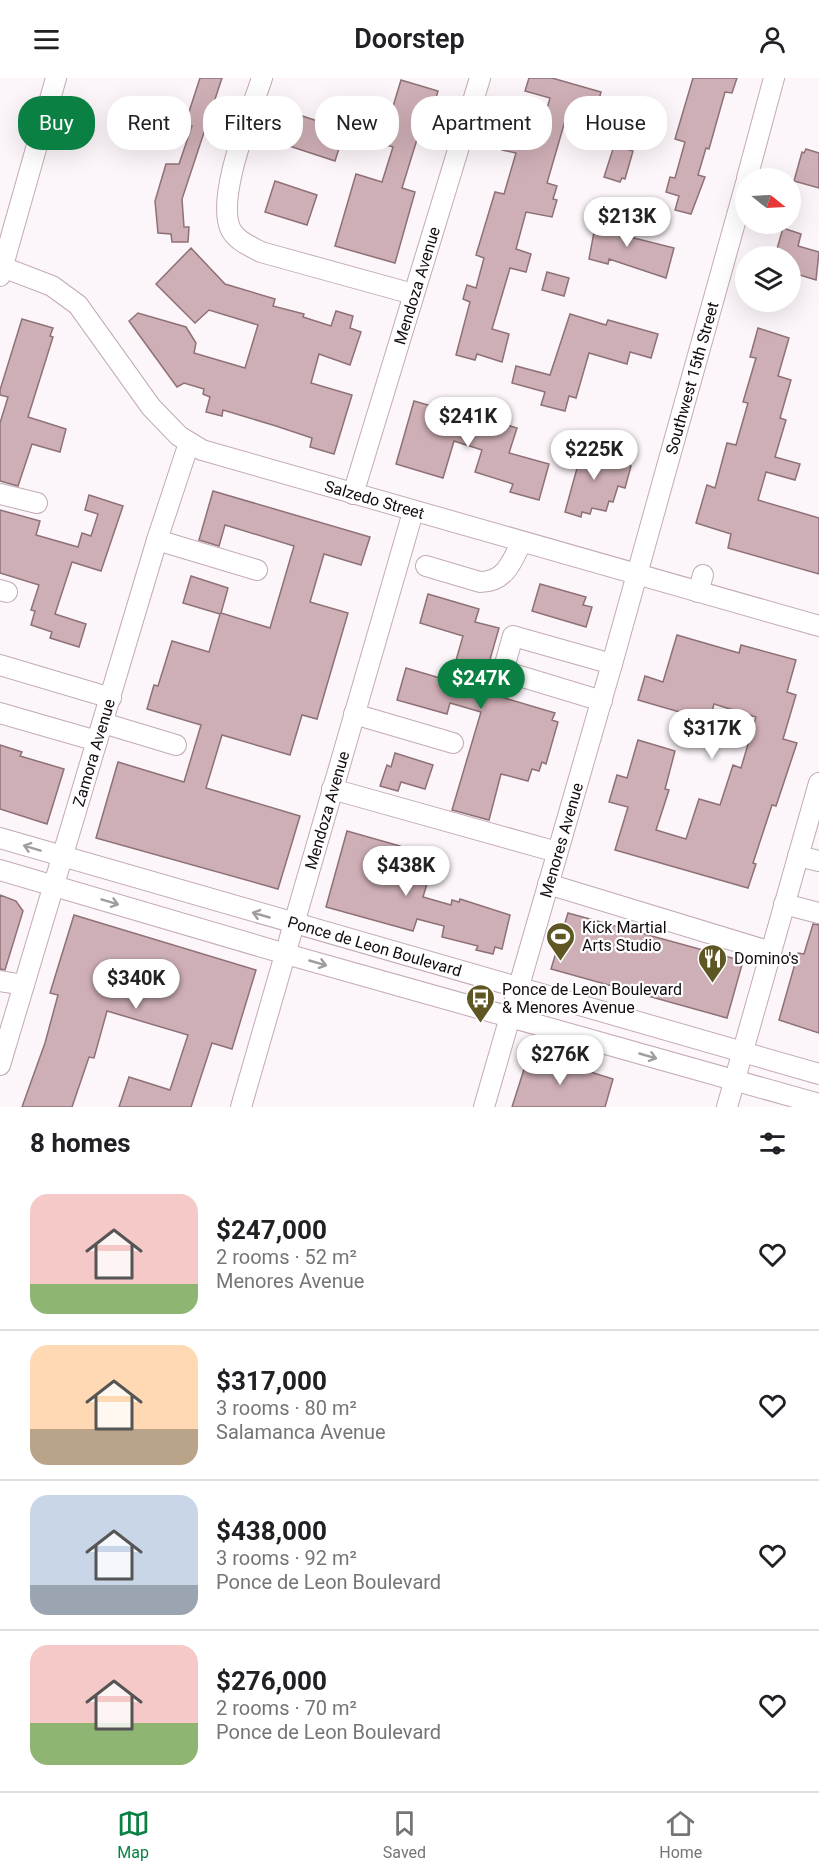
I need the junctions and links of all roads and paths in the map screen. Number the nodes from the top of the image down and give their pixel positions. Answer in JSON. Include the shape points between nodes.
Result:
{"nodes":[{"id":1,"x":56,"y":78,"type":"edge"},
{"id":2,"x":262,"y":78,"type":"edge"},
{"id":3,"x":480,"y":78,"type":"edge"},
{"id":4,"x":774,"y":78,"type":"edge"},
{"id":5,"x":750,"y":168,"type":"edge"},
{"id":6,"x":735,"y":221,"type":"edge"},
{"id":7,"x":1,"y":270,"type":"edge"},
{"id":8,"x":413,"y":294,"type":"junction"},
{"id":9,"x":189,"y":443,"type":"junction"},
{"id":10,"x":0,"y":494,"type":"edge"},
{"id":11,"x":353,"y":494,"type":"junction"},
{"id":12,"x":37,"y":503,"type":"dead end"},
{"id":13,"x":413,"y":512,"type":"junction"},
{"id":14,"x":157,"y":540,"type":"junction"},
{"id":15,"x":521,"y":543,"type":"junction"},
{"id":16,"x":426,"y":566,"type":"dead end"},
{"id":17,"x":257,"y":570,"type":"dead end"},
{"id":18,"x":638,"y":575,"type":"junction"},
{"id":19,"x":819,"y":626,"type":"edge"},
{"id":20,"x":612,"y":664,"type":"junction"},
{"id":21,"x":0,"y":665,"type":"edge"},
{"id":22,"x":111,"y":698,"type":"junction"},
{"id":23,"x":602,"y":701,"type":"junction"},
{"id":24,"x":0,"y":713,"type":"edge"},
{"id":25,"x":354,"y":714,"type":"junction"},
{"id":26,"x":100,"y":732,"type":"junction"},
{"id":27,"x":453,"y":742,"type":"dead end"},
{"id":28,"x":176,"y":745,"type":"dead end"},
{"id":29,"x":819,"y":783,"type":"edge"},
{"id":30,"x":332,"y":789,"type":"junction"},
{"id":31,"x":0,"y":838,"type":"edge"},
{"id":32,"x":557,"y":852,"type":"junction"},
{"id":33,"x":798,"y":856,"type":"junction"},
{"id":34,"x":63,"y":857,"type":"junction"},
{"id":35,"x":819,"y":861,"type":"edge"},
{"id":36,"x":0,"y":870,"type":"edge"},
{"id":37,"x":548,"y":884,"type":"junction"},
{"id":38,"x":54,"y":885,"type":"junction"},
{"id":39,"x":784,"y":904,"type":"junction"},
{"id":40,"x":819,"y":913,"type":"edge"},
{"id":41,"x":294,"y":925,"type":"junction"},
{"id":42,"x":771,"y":951,"type":"junction"},
{"id":43,"x":286,"y":954,"type":"junction"},
{"id":44,"x":0,"y":981,"type":"edge"},
{"id":45,"x":24,"y":985,"type":"junction"},
{"id":46,"x":519,"y":988,"type":"junction"},
{"id":47,"x":511,"y":1017,"type":"junction"},
{"id":48,"x":743,"y":1052,"type":"junction"},
{"id":49,"x":0,"y":1065,"type":"edge"},
{"id":50,"x":819,"y":1074,"type":"edge"},
{"id":51,"x":734,"y":1081,"type":"junction"},
{"id":52,"x":775,"y":1092,"type":"junction"},
{"id":53,"x":819,"y":1104,"type":"edge"},
{"id":54,"x":241,"y":1107,"type":"edge"},
{"id":55,"x":484,"y":1107,"type":"edge"},
{"id":56,"x":727,"y":1107,"type":"edge"},
{"id":57,"x":796,"y":1107,"type":"edge"}],
"edges":[{"from":1,"to":7,"type":"street"},
{"from":2,"to":8,"type":"street","via":[[228,190],[226,212],[231,231],[269,255]]},
{"from":3,"to":8,"type":"street","name":"Mendoza Avenue"},
{"from":4,"to":5,"type":"street","name":"Southwest 15th Street"},
{"from":6,"to":18,"type":"street","name":"Southwest 15th Street"},
{"from":7,"to":9,"type":"street","name":"Salzedo Street","via":[[52,286],[78,305],[151,407]]},
{"from":8,"to":11,"type":"street","name":"Mendoza Avenue"},
{"from":9,"to":11,"type":"street","name":"Salzedo Street","via":[[217,455]]},
{"from":9,"to":14,"type":"street","name":"Zamora Avenue"},
{"from":10,"to":12,"type":"street"},
{"from":11,"to":13,"type":"street","name":"Salzedo Street"},
{"from":13,"to":15,"type":"street","name":"Salzedo Street"},
{"from":13,"to":25,"type":"street","name":"Mendoza Avenue"},
{"from":14,"to":17,"type":"street"},
{"from":14,"to":22,"type":"street","name":"Zamora Avenue"},
{"from":15,"to":16,"type":"street","via":[[506,572],[489,582]]},
{"from":15,"to":18,"type":"street","name":"Salzedo Street"},
{"from":18,"to":19,"type":"street","name":"Salzedo Street","via":[[701,583]]},
{"from":18,"to":20,"type":"street","name":"Menores Avenue"},
{"from":20,"to":23,"type":"street","name":"Menores Avenue"},
{"from":20,"to":23,"type":"street","via":[[513,636],[503,671]]},
{"from":21,"to":22,"type":"street"},
{"from":22,"to":26,"type":"street","name":"Zamora Avenue"},
{"from":23,"to":32,"type":"street","name":"Menores Avenue"},
{"from":24,"to":26,"type":"street"},
{"from":25,"to":27,"type":"street"},
{"from":25,"to":30,"type":"street","name":"Mendoza Avenue"},
{"from":26,"to":28,"type":"street"},
{"from":26,"to":34,"type":"street","name":"Zamora Avenue"},
{"from":29,"to":33,"type":"street"},
{"from":30,"to":32,"type":"street"},
{"from":30,"to":41,"type":"street","name":"Mendoza Avenue"},
{"from":34,"to":31,"type":"street","name":"Ponce de Leon Boulevard","one_way":true},
{"from":32,"to":37,"type":"street","name":"Menores Avenue"},
{"from":33,"to":35,"type":"street"},
{"from":33,"to":39,"type":"street"},
{"from":34,"to":38,"type":"street","name":"Zamora Avenue"},
{"from":41,"to":34,"type":"street","name":"Ponce de Leon Boulevard","one_way":true},
{"from":36,"to":38,"type":"street","name":"Ponce de Leon Boulevard"},
{"from":37,"to":42,"type":"street"},
{"from":37,"to":46,"type":"street","name":"Menores Avenue"},
{"from":38,"to":43,"type":"street","name":"Ponce de Leon Boulevard","one_way":true},
{"from":38,"to":45,"type":"street","name":"Zamora Avenue"},
{"from":39,"to":40,"type":"street"},
{"from":39,"to":42,"type":"street"},
{"from":41,"to":43,"type":"street","name":"Mendoza Avenue"},
{"from":41,"to":46,"type":"street","name":"Ponce de Leon Boulevard"},
{"from":42,"to":48,"type":"street"},
{"from":43,"to":47,"type":"street","name":"Ponce de Leon Boulevard","one_way":true},
{"from":43,"to":54,"type":"street","name":"Mendoza Avenue"},
{"from":44,"to":45,"type":"street"},
{"from":45,"to":49,"type":"street","name":"Zamora Avenue"},
{"from":46,"to":47,"type":"street","name":"Menores Avenue"},
{"from":46,"to":48,"type":"street","name":"Ponce de Leon Boulevard"},
{"from":47,"to":51,"type":"street","name":"Ponce de Leon Boulevard","one_way":true},
{"from":47,"to":55,"type":"street","name":"Menores Avenue"},
{"from":48,"to":50,"type":"street","name":"Ponce de Leon Boulevard"},
{"from":48,"to":51,"type":"street"},
{"from":51,"to":52,"type":"street","name":"Ponce de Leon Boulevard"},
{"from":51,"to":56,"type":"street"},
{"from":52,"to":53,"type":"street","name":"Ponce de Leon Boulevard"},
{"from":52,"to":57,"type":"street"}]}
